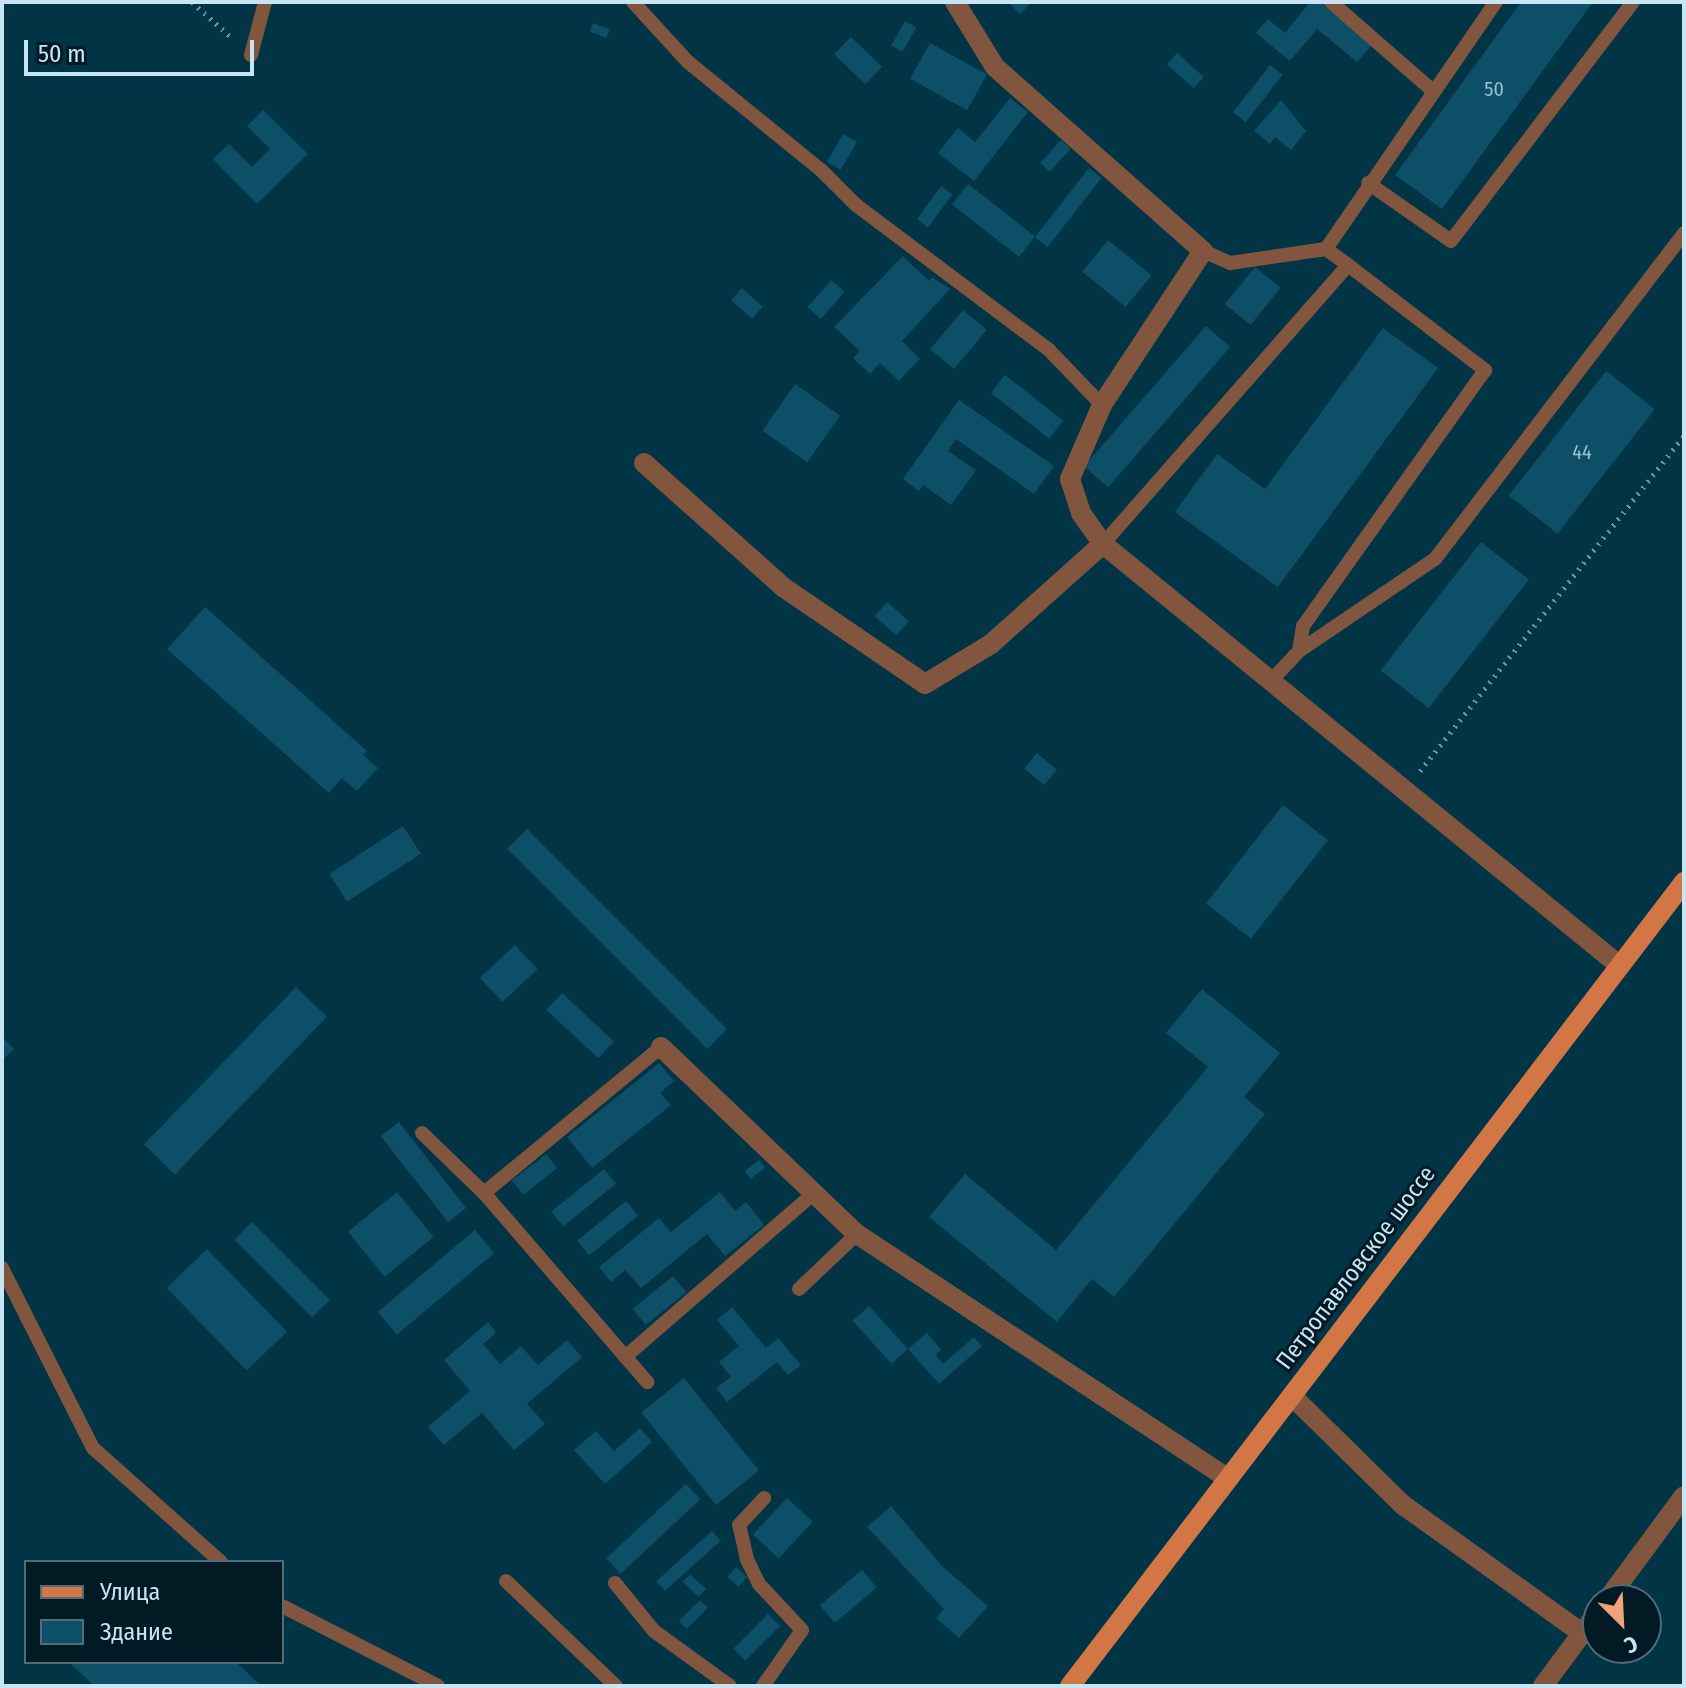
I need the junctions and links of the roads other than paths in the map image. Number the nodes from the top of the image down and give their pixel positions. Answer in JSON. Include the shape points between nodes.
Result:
{"nodes":[{"id":1,"x":265,"y":2,"type":"edge"},
{"id":2,"x":633,"y":2,"type":"edge"},
{"id":3,"x":955,"y":2,"type":"edge"},
{"id":4,"x":1331,"y":2,"type":"edge"},
{"id":5,"x":1496,"y":2,"type":"edge"},
{"id":6,"x":1633,"y":2,"type":"edge"},
{"id":7,"x":251,"y":55,"type":"road end"},
{"id":8,"x":1433,"y":91,"type":"junction"},
{"id":9,"x":1368,"y":183,"type":"junction"},
{"id":10,"x":1684,"y":233,"type":"edge"},
{"id":11,"x":1326,"y":249,"type":"junction"},
{"id":12,"x":1203,"y":251,"type":"junction"},
{"id":13,"x":1348,"y":265,"type":"junction"},
{"id":14,"x":1102,"y":405,"type":"junction"},
{"id":15,"x":644,"y":463,"type":"dead end"},
{"id":16,"x":1103,"y":544,"type":"junction"},
{"id":17,"x":1299,"y":651,"type":"junction"},
{"id":18,"x":1271,"y":681,"type":"junction"},
{"id":19,"x":1684,"y":882,"type":"edge"},
{"id":20,"x":1620,"y":966,"type":"junction"},
{"id":21,"x":661,"y":1047,"type":"joint"},
{"id":22,"x":422,"y":1133,"type":"dead end"},
{"id":23,"x":484,"y":1193,"type":"junction"},
{"id":24,"x":814,"y":1193,"type":"junction"},
{"id":25,"x":857,"y":1234,"type":"junction"},
{"id":26,"x":2,"y":1268,"type":"edge"},
{"id":27,"x":799,"y":1289,"type":"dead end"},
{"id":28,"x":625,"y":1357,"type":"junction"},
{"id":29,"x":647,"y":1382,"type":"dead end"},
{"id":30,"x":1292,"y":1396,"type":"junction"},
{"id":31,"x":1228,"y":1479,"type":"junction"},
{"id":32,"x":1684,"y":1496,"type":"edge"},
{"id":33,"x":764,"y":1498,"type":"dead end"},
{"id":34,"x":219,"y":1560,"type":"edge"},
{"id":35,"x":506,"y":1581,"type":"dead end"},
{"id":36,"x":615,"y":1583,"type":"dead end"},
{"id":37,"x":1619,"y":1584,"type":"edge"},
{"id":38,"x":284,"y":1607,"type":"edge"},
{"id":39,"x":1582,"y":1633,"type":"joint"},
{"id":40,"x":438,"y":1686,"type":"edge"},
{"id":41,"x":616,"y":1686,"type":"edge"},
{"id":42,"x":730,"y":1686,"type":"edge"},
{"id":43,"x":763,"y":1686,"type":"edge"},
{"id":44,"x":1070,"y":1686,"type":"edge"},
{"id":45,"x":1543,"y":1686,"type":"edge"}],
"edges":[{"from":1,"to":7,"type":"lane"},
{"from":2,"to":14,"type":"lane","via":[[688,62],[856,205],[1049,350]]},
{"from":3,"to":12,"type":"street","via":[[995,67]]},
{"from":4,"to":8,"type":"lane"},
{"from":5,"to":8,"type":"lane"},
{"from":6,"to":9,"type":"lane","via":[[1451,241]]},
{"from":8,"to":9,"type":"lane"},
{"from":9,"to":11,"type":"lane"},
{"from":10,"to":17,"type":"lane","via":[[1435,559]]},
{"from":11,"to":12,"type":"lane","via":[[1230,263]]},
{"from":11,"to":13,"type":"lane"},
{"from":12,"to":14,"type":"street"},
{"from":13,"to":16,"type":"lane"},
{"from":13,"to":17,"type":"lane","via":[[1485,370],[1303,626]]},
{"from":14,"to":16,"type":"street","via":[[1070,479],[1081,513]]},
{"from":15,"to":16,"type":"street","via":[[783,587],[925,684],[991,644]]},
{"from":16,"to":18,"type":"street"},
{"from":17,"to":18,"type":"lane"},
{"from":18,"to":20,"type":"street"},
{"from":19,"to":20,"type":"main road","name":"Петропавловское шоссе"},
{"from":20,"to":30,"type":"main road","name":"Петропавловское шоссе"},
{"from":21,"to":23,"type":"lane"},
{"from":21,"to":24,"type":"street"},
{"from":22,"to":23,"type":"lane"},
{"from":23,"to":28,"type":"lane"},
{"from":24,"to":25,"type":"street"},
{"from":24,"to":28,"type":"lane"},
{"from":25,"to":27,"type":"lane"},
{"from":25,"to":31,"type":"street"},
{"from":26,"to":34,"type":"lane","via":[[93,1448]]},
{"from":28,"to":29,"type":"lane"},
{"from":30,"to":31,"type":"main road","name":"Петропавловское шоссе"},
{"from":30,"to":39,"type":"street","via":[[1403,1505]]},
{"from":31,"to":44,"type":"main road","name":"Петропавловское шоссе"},
{"from":32,"to":37,"type":"street"},
{"from":33,"to":43,"type":"lane","via":[[739,1525],[747,1559],[759,1584],[802,1630]]},
{"from":35,"to":41,"type":"lane"},
{"from":36,"to":42,"type":"lane","via":[[654,1631]]},
{"from":38,"to":40,"type":"lane"},
{"from":39,"to":45,"type":"street"}]}
